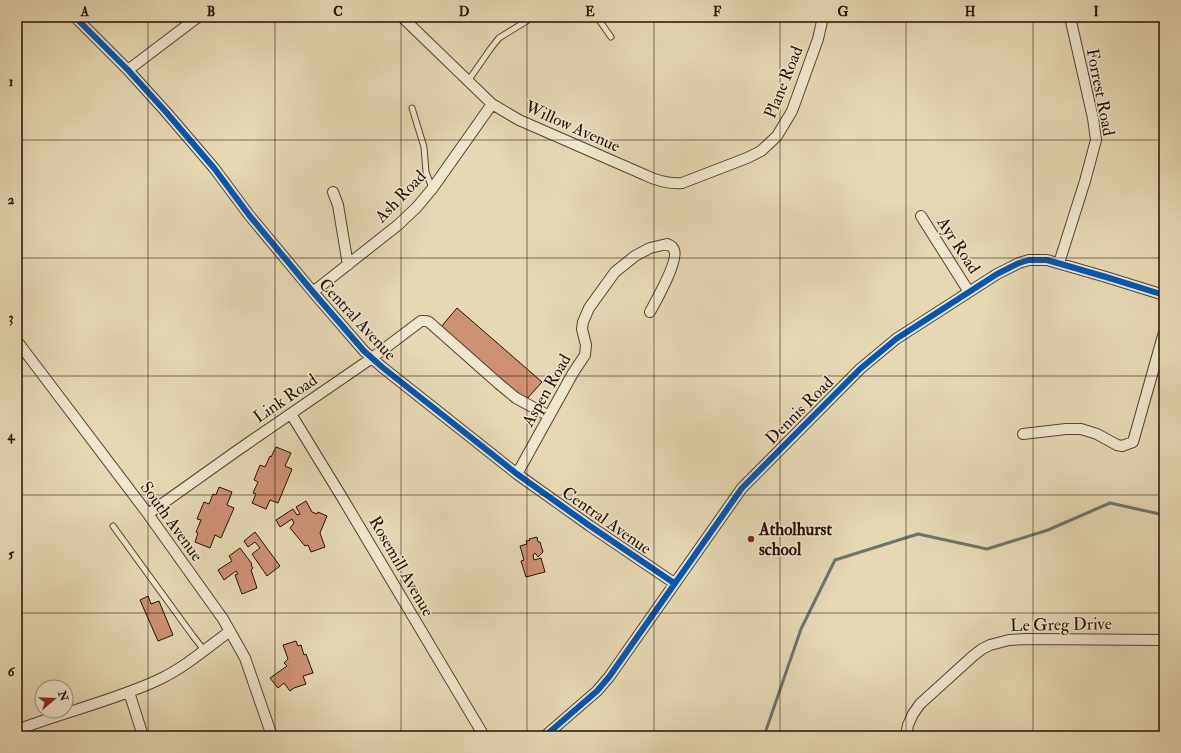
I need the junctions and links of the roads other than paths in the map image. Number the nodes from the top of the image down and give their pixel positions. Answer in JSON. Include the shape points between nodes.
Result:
{"nodes":[{"id":1,"x":75,"y":17,"type":"edge"},
{"id":2,"x":198,"y":17,"type":"edge"},
{"id":3,"x":402,"y":17,"type":"edge"},
{"id":4,"x":533,"y":17,"type":"edge"},
{"id":5,"x":597,"y":17,"type":"edge"},
{"id":6,"x":823,"y":17,"type":"edge"},
{"id":7,"x":1070,"y":17,"type":"edge"},
{"id":8,"x":612,"y":37,"type":"dead end"},
{"id":9,"x":128,"y":70,"type":"junction"},
{"id":10,"x":468,"y":81,"type":"junction"},
{"id":11,"x":492,"y":104,"type":"junction"},
{"id":12,"x":412,"y":108,"type":"dead end"},
{"id":13,"x":760,"y":151,"type":"joint"},
{"id":14,"x":432,"y":189,"type":"junction"},
{"id":15,"x":333,"y":192,"type":"dead end"},
{"id":16,"x":921,"y":216,"type":"dead end"},
{"id":17,"x":1059,"y":263,"type":"junction"},
{"id":18,"x":348,"y":265,"type":"junction"},
{"id":19,"x":313,"y":292,"type":"junction"},
{"id":20,"x":970,"y":292,"type":"junction"},
{"id":21,"x":1164,"y":295,"type":"edge"},
{"id":22,"x":650,"y":312,"type":"dead end"},
{"id":23,"x":1164,"y":332,"type":"edge"},
{"id":24,"x":17,"y":341,"type":"edge"},
{"id":25,"x":372,"y":358,"type":"junction"},
{"id":26,"x":291,"y":414,"type":"junction"},
{"id":27,"x":549,"y":416,"type":"junction"},
{"id":28,"x":1023,"y":434,"type":"dead end"},
{"id":29,"x":517,"y":474,"type":"junction"},
{"id":30,"x":148,"y":514,"type":"junction"},
{"id":31,"x":113,"y":526,"type":"dead end"},
{"id":32,"x":674,"y":583,"type":"junction"},
{"id":33,"x":230,"y":631,"type":"junction"},
{"id":34,"x":1164,"y":640,"type":"edge"},
{"id":35,"x":204,"y":650,"type":"junction"},
{"id":36,"x":129,"y":692,"type":"junction"},
{"id":37,"x":17,"y":730,"type":"edge"},
{"id":38,"x":143,"y":736,"type":"edge"},
{"id":39,"x":272,"y":736,"type":"edge"},
{"id":40,"x":484,"y":736,"type":"edge"},
{"id":41,"x":545,"y":736,"type":"edge"},
{"id":42,"x":906,"y":736,"type":"edge"}],
"edges":[{"from":1,"to":9,"type":"street","name":"Central Avenue"},
{"from":2,"to":9,"type":"street"},
{"from":3,"to":10,"type":"street","name":"Willow Avenue"},
{"from":4,"to":10,"type":"lane","via":[[499,38]]},
{"from":5,"to":8,"type":"lane"},
{"from":6,"to":13,"type":"street","name":"Plane Road","via":[[818,39],[792,111],[777,136]]},
{"from":7,"to":17,"type":"street","name":"Forrest Road","via":[[1096,140]]},
{"from":9,"to":19,"type":"street","name":"Central Avenue","via":[[214,168],[249,216]]},
{"from":10,"to":11,"type":"street","name":"Willow Avenue"},
{"from":11,"to":13,"type":"street","name":"Willow Avenue","via":[[520,120],[662,182],[682,183]]},
{"from":11,"to":14,"type":"street","name":"Ash Road"},
{"from":12,"to":14,"type":"lane","via":[[424,147],[426,172]]},
{"from":14,"to":18,"type":"street","name":"Ash Road","via":[[398,225]]},
{"from":15,"to":18,"type":"street","via":[[338,204]]},
{"from":16,"to":20,"type":"street","name":"Ayr Road"},
{"from":17,"to":20,"type":"street","name":"Dennis Road","via":[[1029,260],[1019,263]]},
{"from":17,"to":21,"type":"street","name":"Dennis Road"},
{"from":18,"to":19,"type":"street","name":"Ash Road"},
{"from":19,"to":25,"type":"street","name":"Central Avenue"},
{"from":20,"to":32,"type":"street","name":"Dennis Road","via":[[896,339],[860,369],[742,488]]},
{"from":22,"to":27,"type":"street","name":"Aspen Road","via":[[672,267],[675,255],[674,250],[667,244],[650,248],[630,260],[616,272],[588,308],[582,328],[586,345],[584,356]]},
{"from":23,"to":28,"type":"street","via":[[1133,442],[1117,445],[1081,429]]},
{"from":24,"to":30,"type":"street","name":"South Avenue"},
{"from":25,"to":26,"type":"street","name":"Link Road"},
{"from":25,"to":27,"type":"street","name":"Link Road","via":[[421,321],[426,320],[516,398]]},
{"from":25,"to":29,"type":"street","name":"Central Avenue"},
{"from":26,"to":30,"type":"street","name":"Link Road"},
{"from":26,"to":40,"type":"street","name":"Rosemill Avenue"},
{"from":27,"to":29,"type":"street","name":"Aspen Road"},
{"from":29,"to":32,"type":"street","name":"Central Avenue"},
{"from":30,"to":33,"type":"street","name":"South Avenue"},
{"from":31,"to":35,"type":"lane"},
{"from":32,"to":41,"type":"street","name":"Dennis Road","via":[[603,684]]},
{"from":33,"to":35,"type":"street"},
{"from":33,"to":39,"type":"street","name":"South Avenue","via":[[245,658]]},
{"from":34,"to":42,"type":"street","name":"Le Greg Drive","via":[[1027,639],[994,643],[973,656],[920,704],[908,725]]},
{"from":35,"to":36,"type":"street","via":[[157,681]]},
{"from":36,"to":37,"type":"street"},
{"from":36,"to":38,"type":"street"}]}
